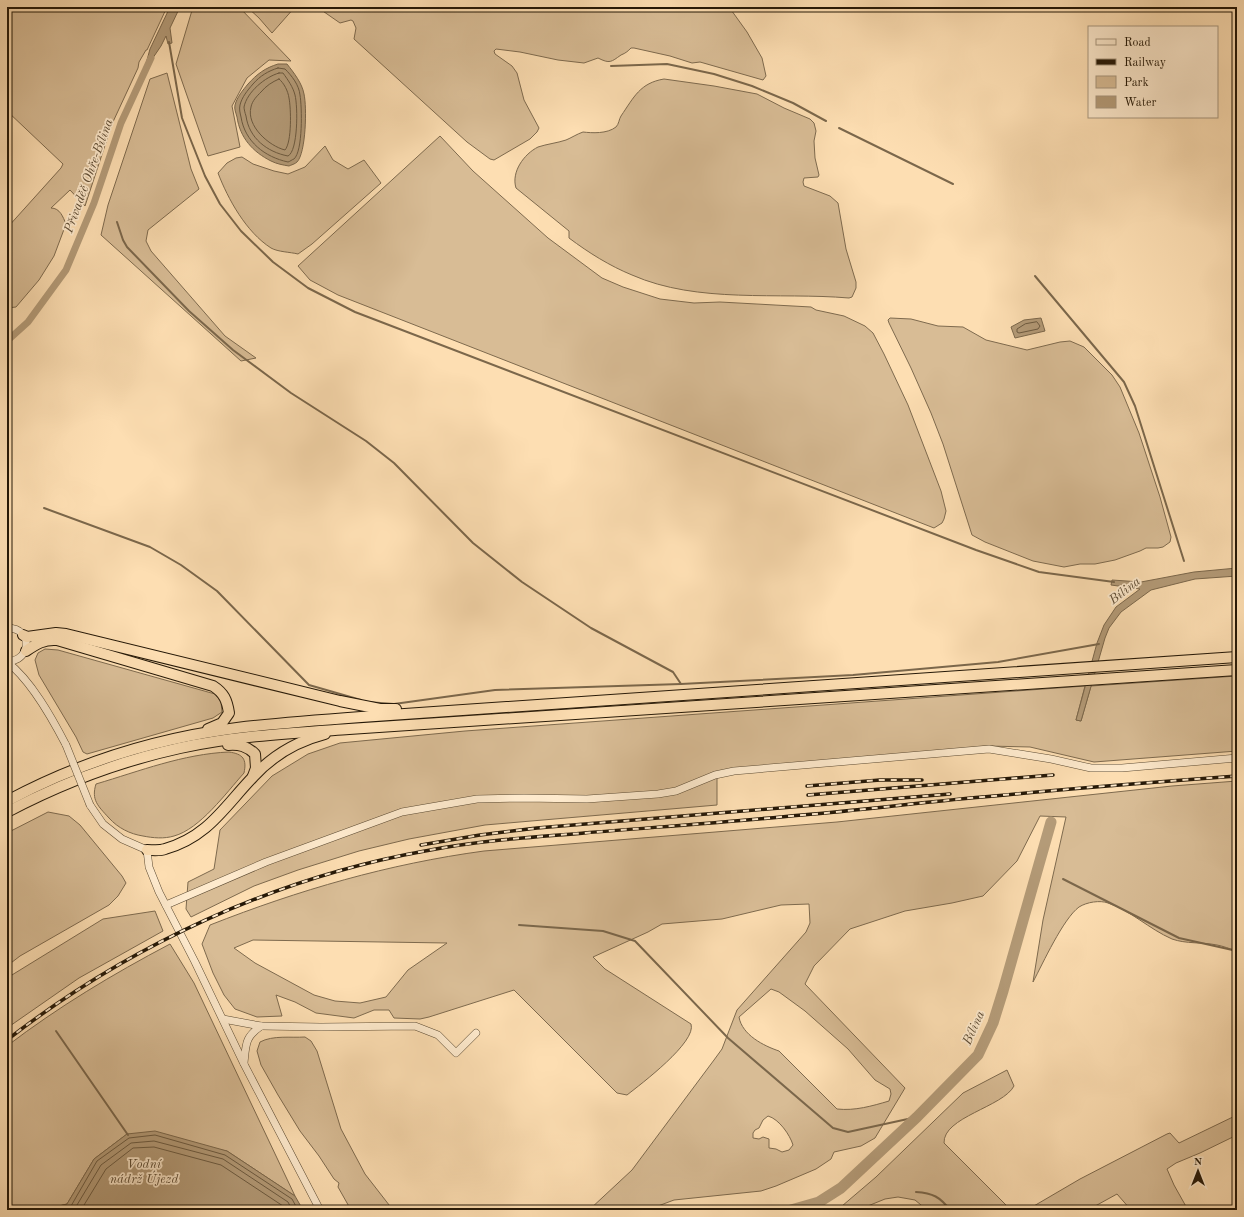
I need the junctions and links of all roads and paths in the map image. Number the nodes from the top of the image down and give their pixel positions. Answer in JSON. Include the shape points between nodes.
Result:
{"nodes":[{"id":1,"x":8,"y":628,"type":"edge"},
{"id":2,"x":23,"y":635,"type":"junction"},
{"id":3,"x":23,"y":654,"type":"junction"},
{"id":4,"x":1237,"y":657,"type":"edge"},
{"id":5,"x":7,"y":661,"type":"edge"},
{"id":6,"x":1237,"y":670,"type":"edge"},
{"id":7,"x":26,"y":682,"type":"junction"},
{"id":8,"x":454,"y":712,"type":"junction"},
{"id":9,"x":349,"y":729,"type":"junction"},
{"id":10,"x":178,"y":744,"type":"junction"},
{"id":11,"x":1237,"y":758,"type":"edge"},
{"id":12,"x":253,"y":776,"type":"junction"},
{"id":13,"x":7,"y":800,"type":"edge"},
{"id":14,"x":7,"y":812,"type":"edge"},
{"id":15,"x":147,"y":850,"type":"junction"},
{"id":16,"x":166,"y":905,"type":"junction"},
{"id":17,"x":223,"y":1019,"type":"junction"},
{"id":18,"x":261,"y":1026,"type":"junction"},
{"id":19,"x":476,"y":1033,"type":"dead end"},
{"id":20,"x":244,"y":1064,"type":"junction"},
{"id":21,"x":320,"y":1210,"type":"edge"}],
"edges":[{"from":1,"to":2,"type":"street"},
{"from":2,"to":3,"type":"street","via":[[27,645]]},
{"from":2,"to":8,"type":"highway","via":[[28,637],[66,634],[380,709]]},
{"from":3,"to":5,"type":"street","via":[[13,661]]},
{"from":3,"to":7,"type":"street","via":[[20,666]]},
{"from":3,"to":10,"type":"highway","via":[[41,641],[57,640],[220,690],[226,698],[229,713],[222,724]]},
{"from":4,"to":8,"type":"highway"},
{"from":5,"to":7,"type":"street"},
{"from":6,"to":9,"type":"highway"},
{"from":7,"to":15,"type":"street","bridge":true,"via":[[50,715],[66,745],[90,805],[103,824],[122,839]]},
{"from":8,"to":10,"type":"highway","via":[[294,722],[236,729]]},
{"from":9,"to":10,"type":"highway"},
{"from":9,"to":12,"type":"highway","via":[[296,744]]},
{"from":10,"to":12,"type":"highway","via":[[233,744],[250,748],[255,754],[256,768]]},
{"from":10,"to":13,"type":"highway","via":[[134,749],[66,772]]},
{"from":10,"to":14,"type":"highway","via":[[66,784]]},
{"from":11,"to":16,"type":"street","via":[[1122,768],[1091,768],[989,749],[734,771],[676,791],[658,794],[587,799],[477,799],[402,812],[266,862]]},
{"from":12,"to":15,"type":"highway","via":[[216,820],[191,839],[164,849]]},
{"from":15,"to":16,"type":"street","via":[[149,867]]},
{"from":16,"to":17,"type":"street"},
{"from":17,"to":18,"type":"street"},
{"from":17,"to":20,"type":"street"},
{"from":18,"to":19,"type":"street","via":[[415,1026],[438,1035],[456,1053]]},
{"from":18,"to":20,"type":"street","via":[[252,1032],[246,1041]]},
{"from":20,"to":21,"type":"street"}]}
